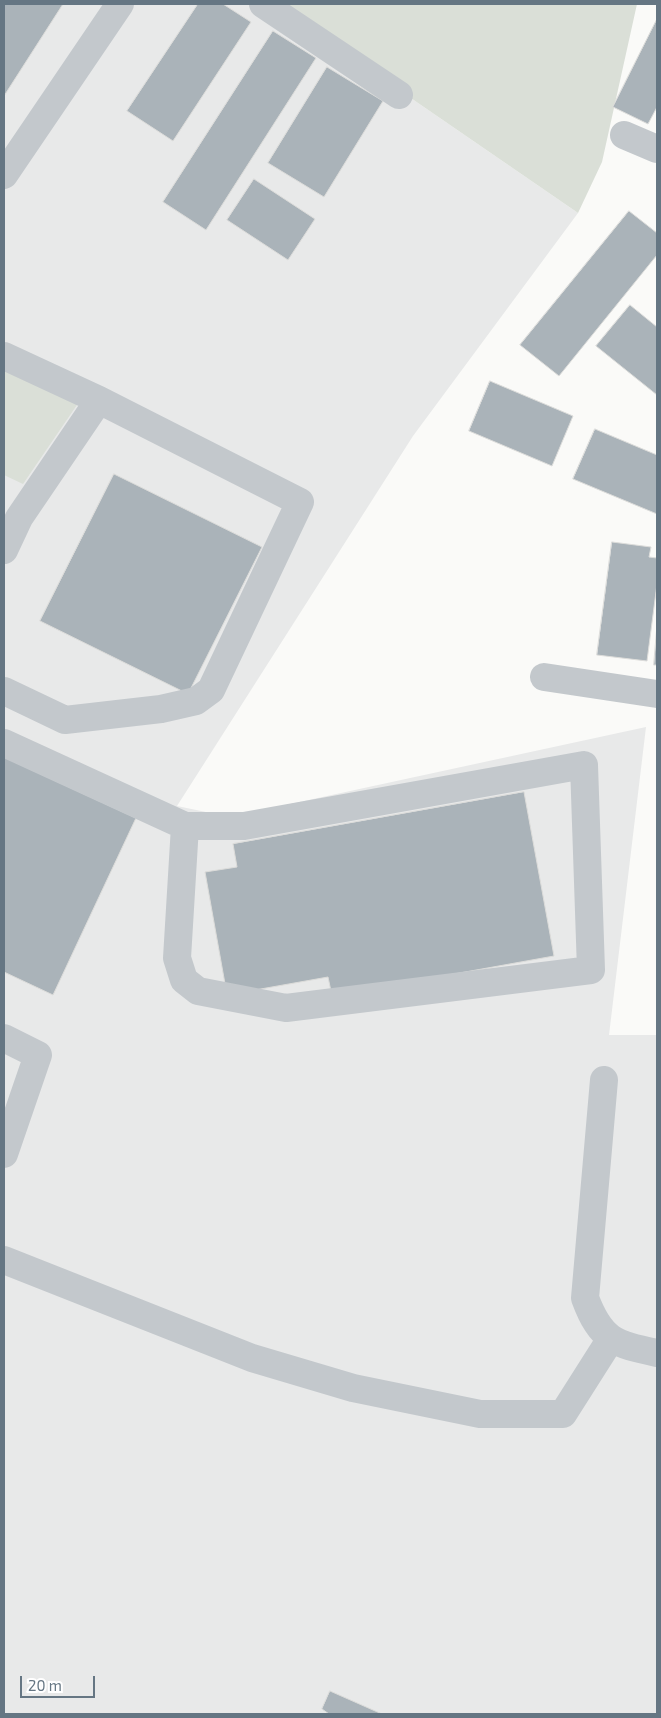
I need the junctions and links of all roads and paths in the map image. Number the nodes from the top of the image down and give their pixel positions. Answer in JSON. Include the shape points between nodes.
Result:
{"nodes":[{"id":1,"x":120,"y":4,"type":"edge"},
{"id":2,"x":263,"y":4,"type":"edge"},
{"id":3,"x":399,"y":95,"type":"dead end"},
{"id":4,"x":624,"y":135,"type":"dead end"},
{"id":5,"x":657,"y":149,"type":"edge"},
{"id":6,"x":4,"y":175,"type":"edge"},
{"id":7,"x":4,"y":356,"type":"edge"},
{"id":8,"x":99,"y":400,"type":"junction"},
{"id":9,"x":11,"y":515,"type":"edge"},
{"id":10,"x":4,"y":550,"type":"edge"},
{"id":11,"x":544,"y":678,"type":"dead end"},
{"id":12,"x":4,"y":692,"type":"edge"},
{"id":13,"x":657,"y":694,"type":"edge"},
{"id":14,"x":4,"y":742,"type":"edge"},
{"id":15,"x":185,"y":826,"type":"junction"},
{"id":16,"x":4,"y":1038,"type":"edge"},
{"id":17,"x":604,"y":1080,"type":"dead end"},
{"id":18,"x":4,"y":1154,"type":"edge"},
{"id":19,"x":4,"y":1260,"type":"edge"},
{"id":20,"x":610,"y":1340,"type":"junction"},
{"id":21,"x":657,"y":1354,"type":"edge"}],
"edges":[{"from":1,"to":6,"type":"street"},
{"from":2,"to":3,"type":"street"},
{"from":4,"to":5,"type":"street"},
{"from":7,"to":8,"type":"street"},
{"from":8,"to":9,"type":"street"},
{"from":8,"to":12,"type":"street","via":[[300,502],[212,690],[196,701],[161,709],[65,720]]},
{"from":9,"to":10,"type":"street"},
{"from":11,"to":13,"type":"street"},
{"from":14,"to":15,"type":"street"},
{"from":15,"to":15,"type":"street","via":[[244,826],[584,765],[591,970],[286,1008],[198,991],[184,980],[177,958]]},
{"from":16,"to":18,"type":"street","via":[[38,1055]]},
{"from":17,"to":20,"type":"street","via":[[585,1298],[593,1321]]},
{"from":19,"to":20,"type":"street","via":[[252,1358],[352,1388],[480,1414],[563,1414]]},
{"from":20,"to":21,"type":"street"}]}
